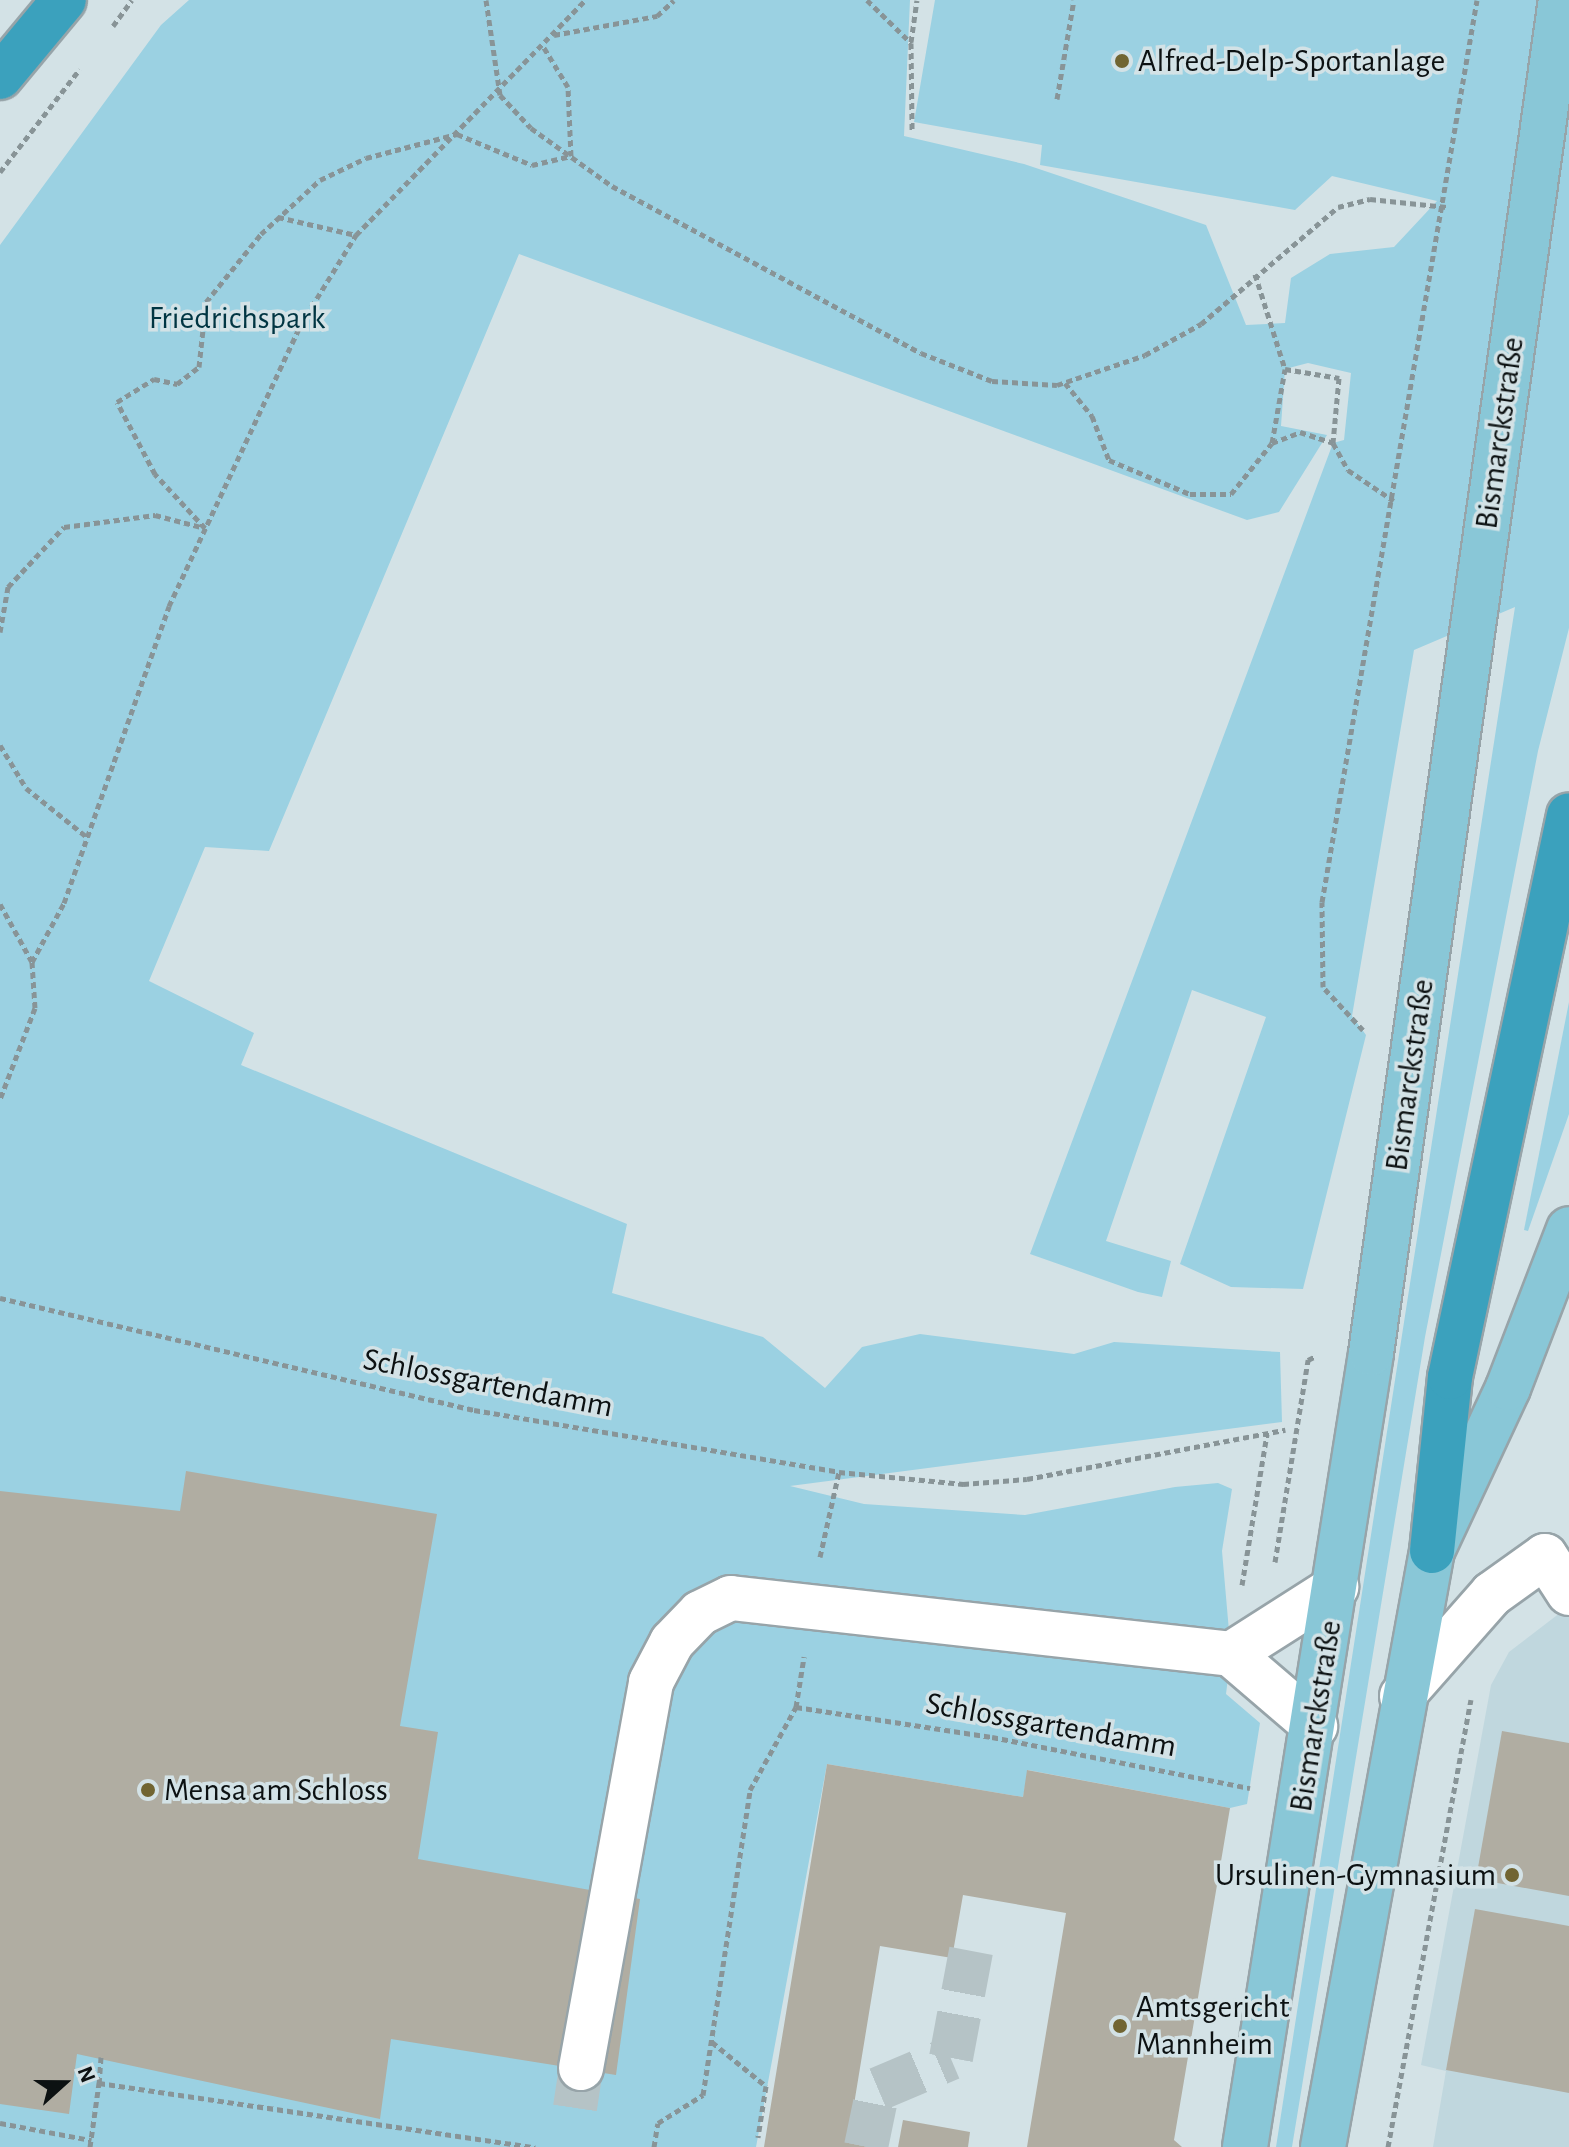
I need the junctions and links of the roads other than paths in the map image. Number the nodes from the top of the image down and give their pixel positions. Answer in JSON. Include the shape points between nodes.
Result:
{"nodes":[{"id":1,"x":64,"y":0,"type":"edge"},
{"id":2,"x":1561,"y":0,"type":"edge"},
{"id":3,"x":0,"y":77,"type":"edge"},
{"id":4,"x":1569,"y":815,"type":"edge"},
{"id":5,"x":1569,"y":1229,"type":"edge"},
{"id":6,"x":1432,"y":1551,"type":"junction"},
{"id":7,"x":1336,"y":1587,"type":"junction"},
{"id":8,"x":1569,"y":1593,"type":"edge"},
{"id":9,"x":1231,"y":1654,"type":"junction"},
{"id":10,"x":1402,"y":1696,"type":"junction"},
{"id":11,"x":1315,"y":1726,"type":"junction"},
{"id":12,"x":581,"y":2068,"type":"tunnel mouth"},
{"id":13,"x":1245,"y":2147,"type":"edge"},
{"id":14,"x":1323,"y":2147,"type":"edge"}],
"edges":[{"from":1,"to":3,"type":"highway"},
{"from":2,"to":7,"type":"main road","name":"Bismarckstraße"},
{"from":4,"to":6,"type":"highway","via":[[1450,1377]]},
{"from":5,"to":6,"type":"main road","via":[[1508,1388]]},
{"from":6,"to":10,"type":"main road"},
{"from":7,"to":9,"type":"lane"},
{"from":7,"to":11,"type":"main road","name":"Bismarckstraße"},
{"from":8,"to":10,"type":"lane","via":[[1545,1556],[1492,1594]]},
{"from":9,"to":11,"type":"lane"},
{"from":9,"to":12,"type":"lane","via":[[941,1625],[812,1603],[731,1598],[700,1613],[672,1642],[651,1682]]},
{"from":10,"to":14,"type":"main road"},
{"from":11,"to":13,"type":"main road","name":"Bismarckstraße"}]}
